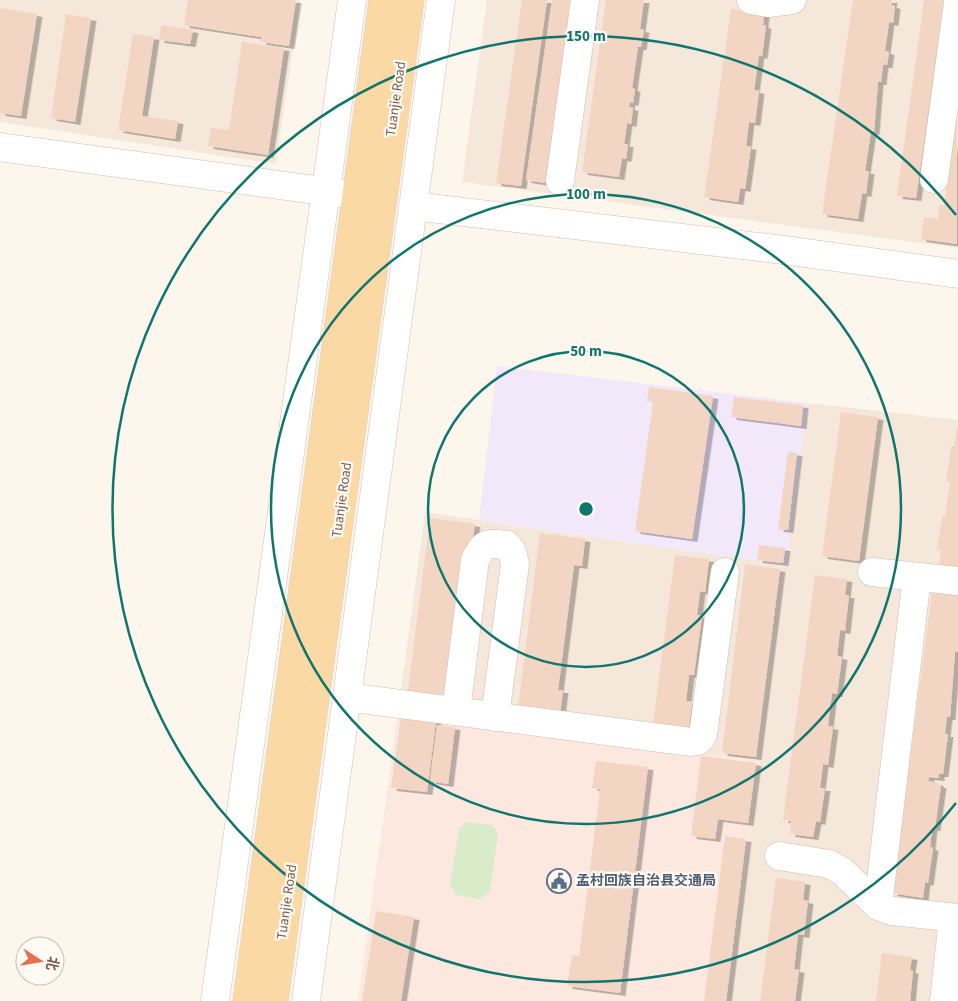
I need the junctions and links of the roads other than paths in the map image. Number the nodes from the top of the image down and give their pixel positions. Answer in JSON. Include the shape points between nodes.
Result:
{"nodes":[{"id":1,"x":352,"y":0,"type":"edge"},
{"id":2,"x":383,"y":0,"type":"edge"},
{"id":3,"x":410,"y":0,"type":"edge"},
{"id":4,"x":441,"y":0,"type":"edge"},
{"id":5,"x":585,"y":0,"type":"edge"},
{"id":6,"x":750,"y":0,"type":"edge"},
{"id":7,"x":792,"y":0,"type":"edge"},
{"id":8,"x":958,"y":3,"type":"edge"},
{"id":9,"x":0,"y":147,"type":"edge"},
{"id":10,"x":934,"y":179,"type":"dead end"},
{"id":11,"x":560,"y":181,"type":"dead end"},
{"id":12,"x":326,"y":191,"type":"junction"},
{"id":13,"x":356,"y":195,"type":"junction"},
{"id":14,"x":413,"y":206,"type":"junction"},
{"id":15,"x":958,"y":274,"type":"edge"},
{"id":16,"x":725,"y":572,"type":"dead end"},
{"id":17,"x":872,"y":572,"type":"dead end"},
{"id":18,"x":917,"y":577,"type":"junction"},
{"id":19,"x":958,"y":581,"type":"edge"},
{"id":20,"x":347,"y":697,"type":"junction"},
{"id":21,"x":456,"y":711,"type":"junction"},
{"id":22,"x":495,"y":716,"type":"junction"},
{"id":23,"x":779,"y":856,"type":"dead end"},
{"id":24,"x":878,"y":906,"type":"junction"},
{"id":25,"x":956,"y":918,"type":"edge"},
{"id":26,"x":215,"y":1001,"type":"edge"},
{"id":27,"x":247,"y":1001,"type":"edge"},
{"id":28,"x":274,"y":1001,"type":"edge"},
{"id":29,"x":306,"y":1001,"type":"edge"},
{"id":30,"x":944,"y":1001,"type":"edge"}],
"edges":[{"from":1,"to":12,"type":"street"},
{"from":2,"to":13,"type":"main road","name":"Tuanjie Road"},
{"from":3,"to":28,"type":"main road","name":"Tuanjie Road"},
{"from":4,"to":14,"type":"street"},
{"from":5,"to":11,"type":"street"},
{"from":6,"to":7,"type":"street","via":[[768,3]]},
{"from":8,"to":10,"type":"street"},
{"from":9,"to":12,"type":"street"},
{"from":12,"to":13,"type":"street"},
{"from":12,"to":26,"type":"street"},
{"from":13,"to":27,"type":"main road","name":"Tuanjie Road"},
{"from":14,"to":15,"type":"street"},
{"from":14,"to":20,"type":"street"},
{"from":16,"to":22,"type":"street","via":[[703,735],[698,740],[691,742]]},
{"from":17,"to":18,"type":"street"},
{"from":18,"to":19,"type":"street"},
{"from":18,"to":24,"type":"street"},
{"from":20,"to":21,"type":"street"},
{"from":20,"to":29,"type":"street"},
{"from":21,"to":22,"type":"street"},
{"from":21,"to":22,"type":"street","via":[[475,560],[488,543],[507,545],[515,564]]},
{"from":23,"to":24,"type":"street","via":[[829,864],[842,871]]},
{"from":24,"to":25,"type":"street","via":[[892,911]]},
{"from":25,"to":30,"type":"street"}]}
